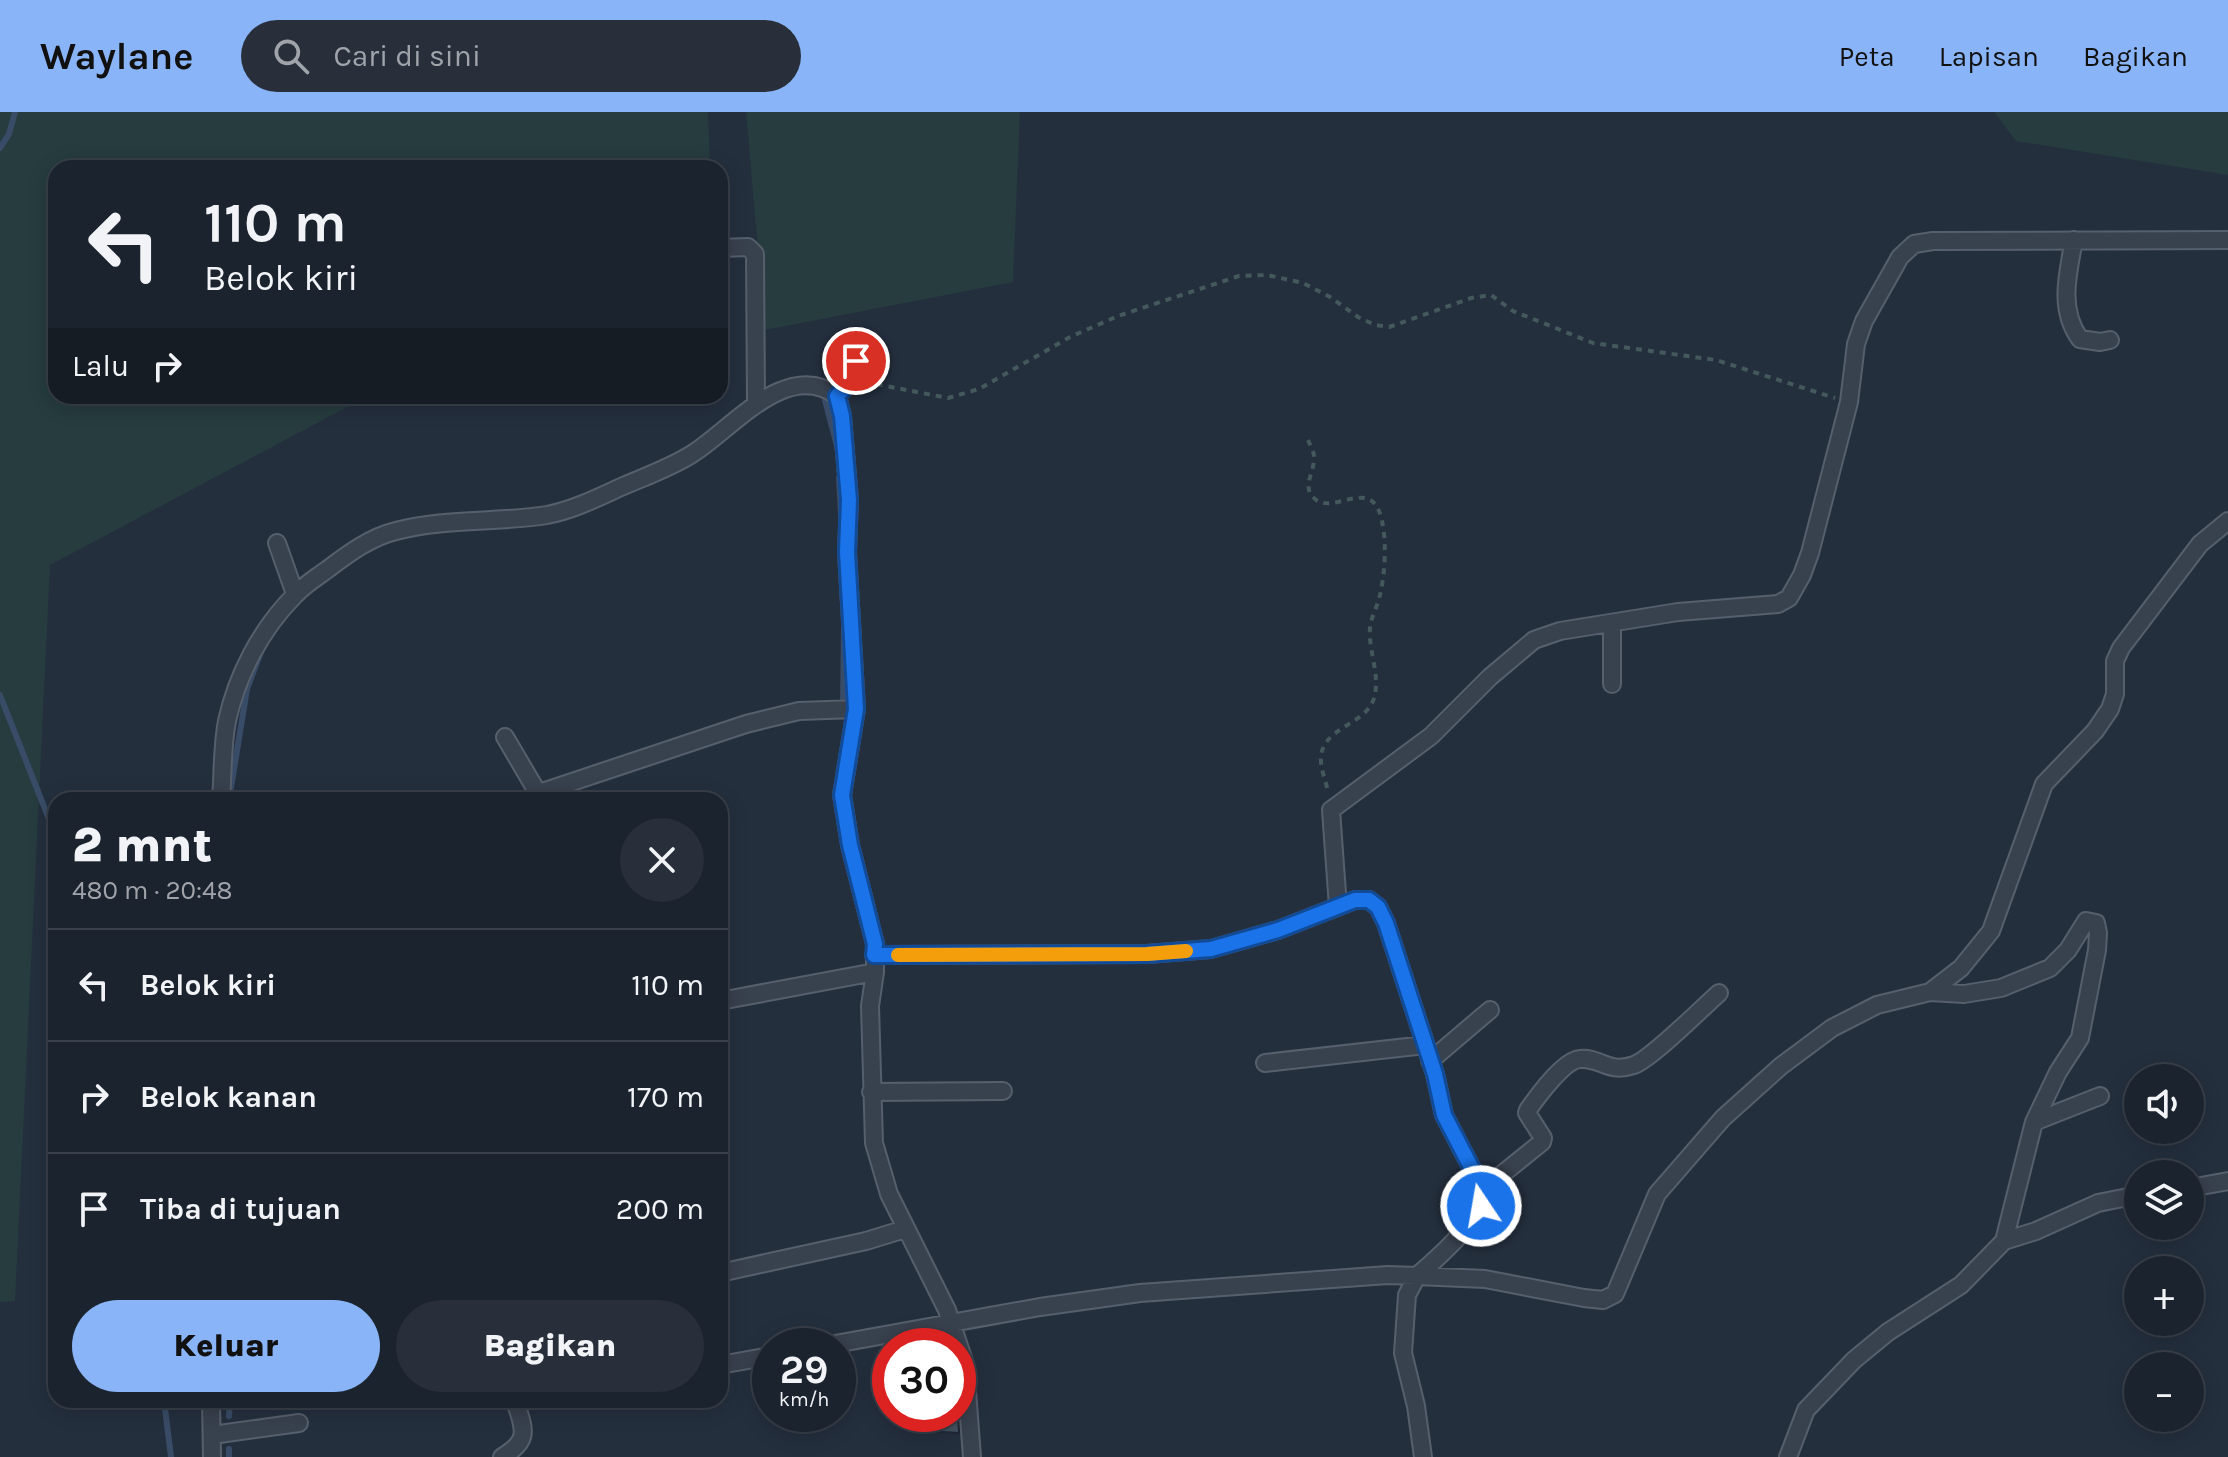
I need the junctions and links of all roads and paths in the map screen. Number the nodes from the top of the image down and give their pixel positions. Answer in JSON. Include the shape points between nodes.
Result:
{"nodes":[{"id":1,"x":2074,"y":240,"type":"junction"},
{"id":2,"x":2228,"y":240,"type":"edge"},
{"id":3,"x":728,"y":248,"type":"edge"},
{"id":4,"x":862,"y":338,"type":"dead end"},
{"id":5,"x":2110,"y":340,"type":"dead end"},
{"id":6,"x":843,"y":389,"type":"junction"},
{"id":7,"x":1849,"y":402,"type":"junction"},
{"id":8,"x":756,"y":403,"type":"junction"},
{"id":9,"x":1308,"y":440,"type":"dead end"},
{"id":10,"x":2228,"y":521,"type":"edge"},
{"id":11,"x":277,"y":543,"type":"dead end"},
{"id":12,"x":295,"y":594,"type":"junction"},
{"id":13,"x":1612,"y":625,"type":"junction"},
{"id":14,"x":1612,"y":684,"type":"dead end"},
{"id":15,"x":856,"y":709,"type":"junction"},
{"id":16,"x":505,"y":737,"type":"dead end"},
{"id":17,"x":222,"y":792,"type":"edge"},
{"id":18,"x":538,"y":792,"type":"edge"},
{"id":19,"x":551,"y":792,"type":"edge"},
{"id":20,"x":1331,"y":810,"type":"junction"},
{"id":21,"x":1338,"y":907,"type":"junction"},
{"id":22,"x":874,"y":964,"type":"junction"},
{"id":23,"x":1930,"y":992,"type":"junction"},
{"id":24,"x":1719,"y":993,"type":"dead end"},
{"id":25,"x":728,"y":999,"type":"edge"},
{"id":26,"x":1490,"y":1010,"type":"dead end"},
{"id":27,"x":1428,"y":1053,"type":"junction"},
{"id":28,"x":1265,"y":1063,"type":"dead end"},
{"id":29,"x":1003,"y":1091,"type":"dead end"},
{"id":30,"x":871,"y":1092,"type":"junction"},
{"id":31,"x":2100,"y":1096,"type":"dead end"},
{"id":32,"x":2034,"y":1122,"type":"junction"},
{"id":33,"x":2228,"y":1181,"type":"edge"},
{"id":34,"x":2204,"y":1185,"type":"edge"},
{"id":35,"x":1485,"y":1188,"type":"junction"},
{"id":36,"x":2124,"y":1198,"type":"edge"},
{"id":37,"x":905,"y":1229,"type":"junction"},
{"id":38,"x":2004,"y":1241,"type":"junction"},
{"id":39,"x":728,"y":1271,"type":"edge"},
{"id":40,"x":1417,"y":1276,"type":"junction"},
{"id":41,"x":951,"y":1325,"type":"junction"},
{"id":42,"x":856,"y":1341,"type":"edge"},
{"id":43,"x":752,"y":1359,"type":"edge"},
{"id":44,"x":728,"y":1364,"type":"edge"},
{"id":45,"x":211,"y":1408,"type":"edge"},
{"id":46,"x":517,"y":1408,"type":"edge"},
{"id":47,"x":299,"y":1423,"type":"dead end"},
{"id":48,"x":212,"y":1435,"type":"junction"},
{"id":49,"x":212,"y":1457,"type":"edge"},
{"id":50,"x":502,"y":1457,"type":"edge"},
{"id":51,"x":972,"y":1457,"type":"edge"},
{"id":52,"x":1423,"y":1457,"type":"edge"},
{"id":53,"x":1788,"y":1457,"type":"edge"}],
"edges":[{"from":1,"to":2,"type":"street"},
{"from":1,"to":5,"type":"street","via":[[2066,287],[2070,318],[2080,339]]},
{"from":1,"to":7,"type":"street","via":[[1914,244],[1891,268],[1864,321]]},
{"from":3,"to":8,"type":"street","via":[[748,247],[755,254]]},
{"from":4,"to":6,"type":"street"},
{"from":6,"to":7,"type":"path","via":[[859,381],[960,397],[1118,316],[1239,276],[1267,275],[1303,283],[1383,327],[1491,295],[1513,311],[1593,343],[1716,360]]},
{"from":6,"to":8,"type":"street","via":[[800,386]]},
{"from":6,"to":15,"type":"street"},
{"from":7,"to":13,"type":"street","via":[[1810,553],[1789,598],[1770,606],[1695,610]]},
{"from":8,"to":12,"type":"street","via":[[688,457],[578,506],[547,515],[395,531],[347,555]]},
{"from":9,"to":20,"type":"path","via":[[1314,455],[1310,495],[1328,503],[1369,499],[1378,508],[1384,537],[1382,581],[1370,628],[1376,683],[1372,703],[1323,745]]},
{"from":10,"to":23,"type":"street","via":[[2200,544],[2118,654],[2110,709],[2044,784],[1991,931],[1961,968]]},
{"from":11,"to":12,"type":"street"},
{"from":12,"to":17,"type":"street","via":[[249,657],[227,722]]},
{"from":13,"to":14,"type":"street"},
{"from":13,"to":20,"type":"street","via":[[1534,640],[1431,736]]},
{"from":15,"to":19,"type":"street","via":[[799,711],[746,724]]},
{"from":15,"to":22,"type":"street","via":[[842,795],[875,944]]},
{"from":16,"to":18,"type":"street"},
{"from":20,"to":21,"type":"street"},
{"from":21,"to":22,"type":"street","via":[[1211,949]]},
{"from":21,"to":27,"type":"street","via":[[1369,900],[1378,907]]},
{"from":22,"to":25,"type":"street"},
{"from":22,"to":30,"type":"street"},
{"from":23,"to":32,"type":"street","via":[[2001,988],[2050,968],[2086,921],[2096,923],[2097,950],[2080,1038]]},
{"from":23,"to":40,"type":"street","via":[[1877,1005],[1832,1028],[1723,1118],[1657,1194],[1615,1294],[1603,1300],[1485,1279]]},
{"from":24,"to":35,"type":"street","via":[[1638,1064],[1609,1068],[1590,1060],[1573,1061],[1528,1110],[1542,1142]]},
{"from":26,"to":27,"type":"street"},
{"from":27,"to":28,"type":"street"},
{"from":27,"to":35,"type":"street","via":[[1444,1115]]},
{"from":29,"to":30,"type":"street"},
{"from":30,"to":37,"type":"street","via":[[874,1143]]},
{"from":31,"to":32,"type":"street"},
{"from":32,"to":38,"type":"street"},
{"from":33,"to":34,"type":"street"},
{"from":35,"to":40,"type":"street","via":[[1481,1206],[1456,1240]]},
{"from":36,"to":38,"type":"street"},
{"from":37,"to":39,"type":"street"},
{"from":37,"to":41,"type":"street"},
{"from":38,"to":53,"type":"street","via":[[1961,1285],[1854,1360],[1806,1410]]},
{"from":40,"to":41,"type":"street","via":[[1140,1293]]},
{"from":40,"to":52,"type":"street","via":[[1407,1295],[1403,1353]]},
{"from":41,"to":42,"type":"street"},
{"from":41,"to":51,"type":"street","via":[[965,1364]]},
{"from":43,"to":44,"type":"street"},
{"from":45,"to":48,"type":"street"},
{"from":46,"to":50,"type":"street","via":[[522,1438]]},
{"from":47,"to":48,"type":"street"},
{"from":48,"to":49,"type":"street"}]}
